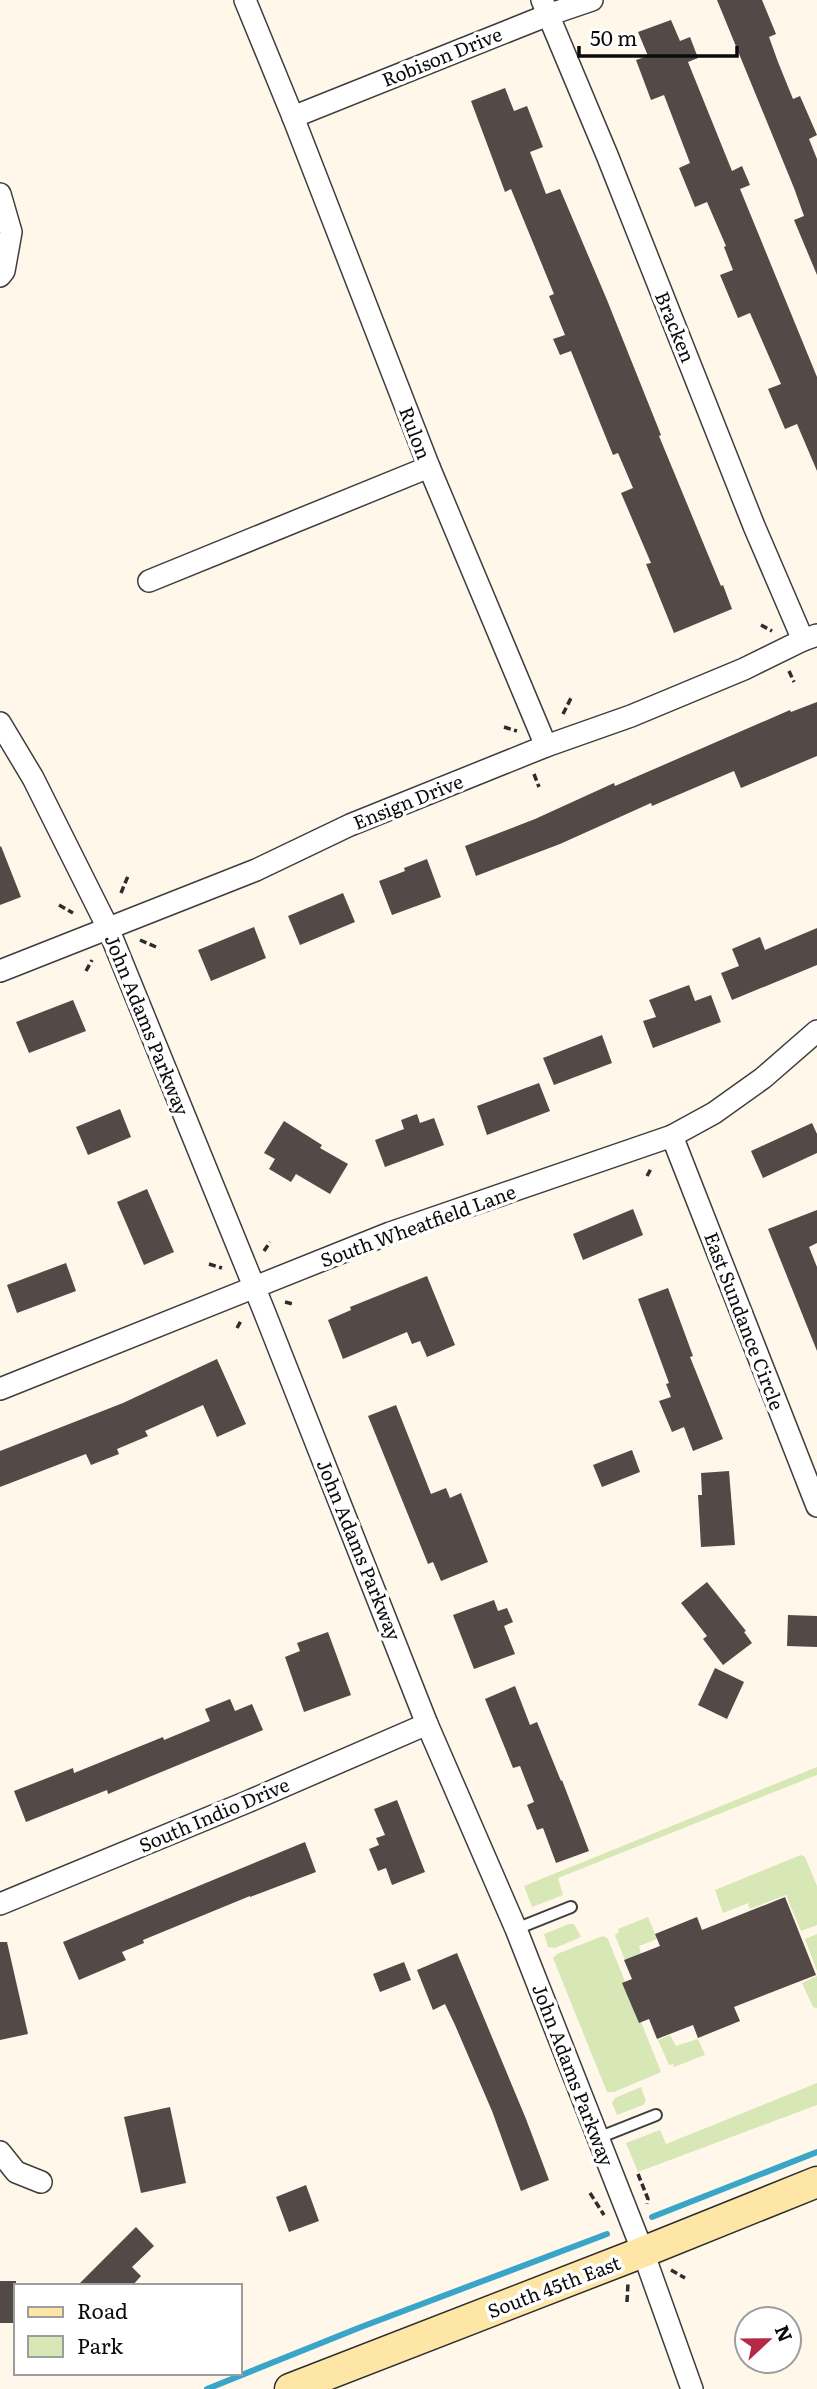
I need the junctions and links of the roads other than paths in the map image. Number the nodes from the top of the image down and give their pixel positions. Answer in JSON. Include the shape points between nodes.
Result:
{"nodes":[{"id":1,"x":245,"y":0,"type":"edge"},
{"id":2,"x":592,"y":0,"type":"edge"},
{"id":3,"x":545,"y":7,"type":"edge"},
{"id":4,"x":293,"y":117,"type":"junction"},
{"id":5,"x":0,"y":194,"type":"edge"},
{"id":6,"x":0,"y":276,"type":"edge"},
{"id":7,"x":429,"y":467,"type":"junction"},
{"id":8,"x":149,"y":581,"type":"dead end"},
{"id":9,"x":810,"y":637,"type":"edge"},
{"id":10,"x":0,"y":723,"type":"edge"},
{"id":11,"x":545,"y":746,"type":"junction"},
{"id":12,"x":108,"y":928,"type":"junction"},
{"id":13,"x":0,"y":971,"type":"edge"},
{"id":14,"x":817,"y":1031,"type":"edge"},
{"id":15,"x":672,"y":1136,"type":"junction"},
{"id":16,"x":254,"y":1287,"type":"junction"},
{"id":17,"x":0,"y":1389,"type":"edge"},
{"id":18,"x":817,"y":1506,"type":"edge"},
{"id":19,"x":427,"y":1724,"type":"junction"},
{"id":20,"x":0,"y":1904,"type":"edge"},
{"id":21,"x":572,"y":1907,"type":"dead end"},
{"id":22,"x":516,"y":1928,"type":"junction"},
{"id":23,"x":656,"y":2115,"type":"dead end"},
{"id":24,"x":598,"y":2138,"type":"junction"},
{"id":25,"x":0,"y":2152,"type":"edge"},
{"id":26,"x":41,"y":2182,"type":"dead end"},
{"id":27,"x":817,"y":2182,"type":"edge"},
{"id":28,"x":643,"y":2252,"type":"junction"},
{"id":29,"x":290,"y":2389,"type":"edge"},
{"id":30,"x":692,"y":2389,"type":"edge"}],
"edges":[{"from":1,"to":4,"type":"street","name":"Rulon"},
{"from":2,"to":3,"type":"street","name":"Robison Drive"},
{"from":3,"to":4,"type":"street","name":"Robison Drive"},
{"from":3,"to":9,"type":"street","name":"Bracken","via":[[754,526]]},
{"from":4,"to":7,"type":"street","name":"Rulon"},
{"from":5,"to":6,"type":"street","via":[[11,232]]},
{"from":7,"to":8,"type":"street"},
{"from":7,"to":11,"type":"street","name":"Rulon"},
{"from":9,"to":11,"type":"street","name":"Ensign Drive","via":[[631,716]]},
{"from":10,"to":12,"type":"street","name":"John Adams Parkway","via":[[33,778]]},
{"from":11,"to":12,"type":"street","name":"Ensign Drive"},
{"from":12,"to":13,"type":"street","name":"Ensign Drive"},
{"from":12,"to":16,"type":"street","name":"John Adams Parkway"},
{"from":14,"to":15,"type":"street","name":"South Wheatfield Lane","via":[[763,1077]]},
{"from":15,"to":16,"type":"street","name":"South Wheatfield Lane","via":[[390,1233]]},
{"from":15,"to":18,"type":"street","name":"East Sundance Circle"},
{"from":16,"to":17,"type":"street","name":"South Wheatfield Lane"},
{"from":16,"to":19,"type":"street","name":"John Adams Parkway"},
{"from":19,"to":20,"type":"street","name":"South Indio Drive"},
{"from":19,"to":22,"type":"street","name":"John Adams Parkway"},
{"from":21,"to":22,"type":"lane"},
{"from":22,"to":24,"type":"street","name":"John Adams Parkway"},
{"from":23,"to":24,"type":"lane"},
{"from":24,"to":28,"type":"street","name":"John Adams Parkway"},
{"from":25,"to":26,"type":"street","via":[[16,2172]]},
{"from":27,"to":28,"type":"main road","name":"South 45th East"},
{"from":28,"to":29,"type":"main road","name":"South 45th East"},
{"from":28,"to":30,"type":"street","name":"John Adams Parkway"}]}
